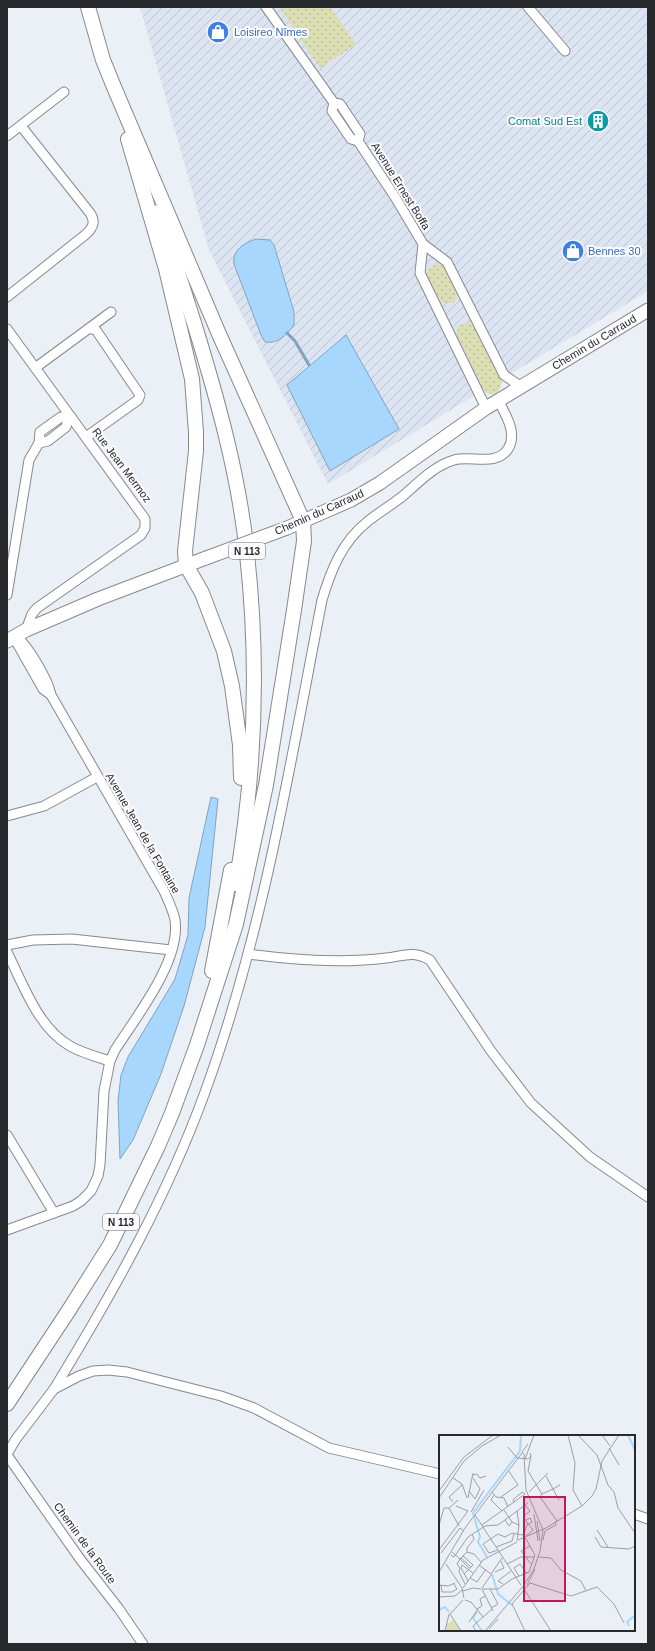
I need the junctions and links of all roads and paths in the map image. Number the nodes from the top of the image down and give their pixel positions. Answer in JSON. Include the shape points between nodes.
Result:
{"nodes":[{"id":1,"x":81,"y":7,"type":"edge"},
{"id":2,"x":88,"y":7,"type":"edge"},
{"id":3,"x":266,"y":7,"type":"edge"},
{"id":4,"x":528,"y":7,"type":"edge"},
{"id":5,"x":565,"y":51,"type":"dead end"},
{"id":6,"x":103,"y":60,"type":"junction"},
{"id":7,"x":114,"y":87,"type":"junction"},
{"id":8,"x":64,"y":92,"type":"dead end"},
{"id":9,"x":21,"y":126,"type":"junction"},
{"id":10,"x":7,"y":136,"type":"edge"},
{"id":11,"x":423,"y":244,"type":"junction"},
{"id":12,"x":7,"y":296,"type":"edge"},
{"id":13,"x":648,"y":310,"type":"edge"},
{"id":14,"x":111,"y":312,"type":"dead end"},
{"id":15,"x":7,"y":329,"type":"edge"},
{"id":16,"x":88,"y":329,"type":"junction"},
{"id":17,"x":35,"y":368,"type":"junction"},
{"id":18,"x":520,"y":386,"type":"junction"},
{"id":19,"x":498,"y":400,"type":"junction"},
{"id":20,"x":486,"y":408,"type":"junction"},
{"id":21,"x":69,"y":417,"type":"junction"},
{"id":22,"x":86,"y":437,"type":"junction"},
{"id":23,"x":303,"y":521,"type":"junction"},
{"id":24,"x":186,"y":565,"type":"junction"},
{"id":25,"x":7,"y":595,"type":"edge"},
{"id":26,"x":16,"y":636,"type":"edge"},
{"id":27,"x":97,"y":777,"type":"junction"},
{"id":28,"x":7,"y":816,"type":"edge"},
{"id":29,"x":7,"y":945,"type":"edge"},
{"id":30,"x":171,"y":950,"type":"junction"},
{"id":31,"x":7,"y":952,"type":"edge"},
{"id":32,"x":248,"y":954,"type":"junction"},
{"id":33,"x":202,"y":1029,"type":"junction"},
{"id":34,"x":110,"y":1061,"type":"junction"},
{"id":35,"x":7,"y":1135,"type":"edge"},
{"id":36,"x":648,"y":1197,"type":"edge"},
{"id":37,"x":54,"y":1213,"type":"junction"},
{"id":38,"x":7,"y":1230,"type":"edge"},
{"id":39,"x":54,"y":1389,"type":"junction"},
{"id":40,"x":9,"y":1402,"type":"edge"},
{"id":41,"x":7,"y":1455,"type":"edge"},
{"id":42,"x":439,"y":1474,"type":"edge"},
{"id":43,"x":635,"y":1514,"type":"edge"},
{"id":44,"x":648,"y":1519,"type":"edge"},
{"id":45,"x":143,"y":1644,"type":"edge"}],
"edges":[{"from":1,"to":6,"type":"main road","number":"N 113"},
{"from":2,"to":6,"type":"main road","number":"N 113"},
{"from":3,"to":11,"type":"street","name":"Avenue Ernest Boffa","via":[[334,103],[332,111],[351,139],[358,142],[395,196]]},
{"from":4,"to":5,"type":"street"},
{"from":6,"to":7,"type":"main road","number":"N 113"},
{"from":7,"to":23,"type":"main road","via":[[219,334]]},
{"from":7,"to":24,"type":"main road","via":[[166,269],[192,379],[196,452],[185,551]]},
{"from":7,"to":33,"type":"main road","number":"N 113","via":[[168,240],[217,399],[238,495],[247,552],[251,597],[253,692],[247,815],[228,927]]},
{"from":8,"to":9,"type":"street"},
{"from":9,"to":10,"type":"street"},
{"from":9,"to":12,"type":"street","via":[[90,213],[94,224],[86,235]]},
{"from":11,"to":18,"type":"street","via":[[447,262],[504,375]]},
{"from":11,"to":20,"type":"street","via":[[420,274]]},
{"from":13,"to":18,"type":"street","name":"Chemin du Carraud"},
{"from":14,"to":16,"type":"street"},
{"from":15,"to":17,"type":"street","name":"Rue Jean Mermoz"},
{"from":16,"to":17,"type":"street"},
{"from":16,"to":22,"type":"street","via":[[96,330],[140,395],[138,400]]},
{"from":17,"to":21,"type":"street","name":"Rue Jean Mermoz"},
{"from":18,"to":19,"type":"street","name":"Chemin du Carraud"},
{"from":19,"to":20,"type":"street","name":"Chemin du Carraud"},
{"from":19,"to":32,"type":"street","via":[[511,430],[512,439],[508,450],[496,458],[455,460],[434,469],[357,531],[333,566],[322,600],[276,840]]},
{"from":20,"to":23,"type":"street","name":"Chemin du Carraud","via":[[380,483],[352,500]]},
{"from":21,"to":22,"type":"street","name":"Rue Jean Mermoz"},
{"from":21,"to":25,"type":"street","via":[[60,417],[40,432],[28,464]]},
{"from":22,"to":26,"type":"street","name":"Rue Jean Mermoz","via":[[144,514],[145,528],[134,541],[38,608]]},
{"from":23,"to":24,"type":"street","name":"Chemin du Carraud","bridge":true},
{"from":23,"to":33,"type":"main road","via":[[304,541],[266,786],[236,924]]},
{"from":24,"to":26,"type":"street","name":"Chemin du Carraud","via":[[98,599]]},
{"from":24,"to":33,"type":"main road","via":[[202,593],[224,651],[232,686],[241,768],[234,856]]},
{"from":26,"to":27,"type":"street","name":"Avenue Jean de la Fontaine","via":[[27,648],[46,679],[51,695]]},
{"from":27,"to":28,"type":"street","via":[[44,806]]},
{"from":27,"to":30,"type":"street","name":"Avenue Jean de la Fontaine","via":[[164,891],[175,920]]},
{"from":29,"to":30,"type":"street","via":[[33,940],[66,939]]},
{"from":30,"to":34,"type":"street","name":"Avenue Jean de la Fontaine","via":[[155,990]]},
{"from":31,"to":34,"type":"street","via":[[42,1020],[52,1032],[71,1047]]},
{"from":32,"to":36,"type":"street","via":[[327,960],[368,960],[421,954],[430,960],[491,1051],[531,1103],[590,1158]]},
{"from":32,"to":39,"type":"street","via":[[205,1093],[176,1165],[112,1291]]},
{"from":33,"to":40,"type":"main road","number":"N 113","via":[[158,1146],[110,1245]]},
{"from":34,"to":37,"type":"street","name":"Avenue Jean de la Fontaine","via":[[103,1106],[98,1176],[91,1190],[81,1201]]},
{"from":35,"to":37,"type":"street"},
{"from":37,"to":38,"type":"street","name":"Avenue Jean de la Fontaine"},
{"from":39,"to":41,"type":"street"},
{"from":39,"to":42,"type":"street","via":[[93,1371],[127,1372],[221,1396],[254,1408],[329,1448]]},
{"from":41,"to":45,"type":"street","name":"Chemin de la Route"},
{"from":43,"to":44,"type":"street"}]}
